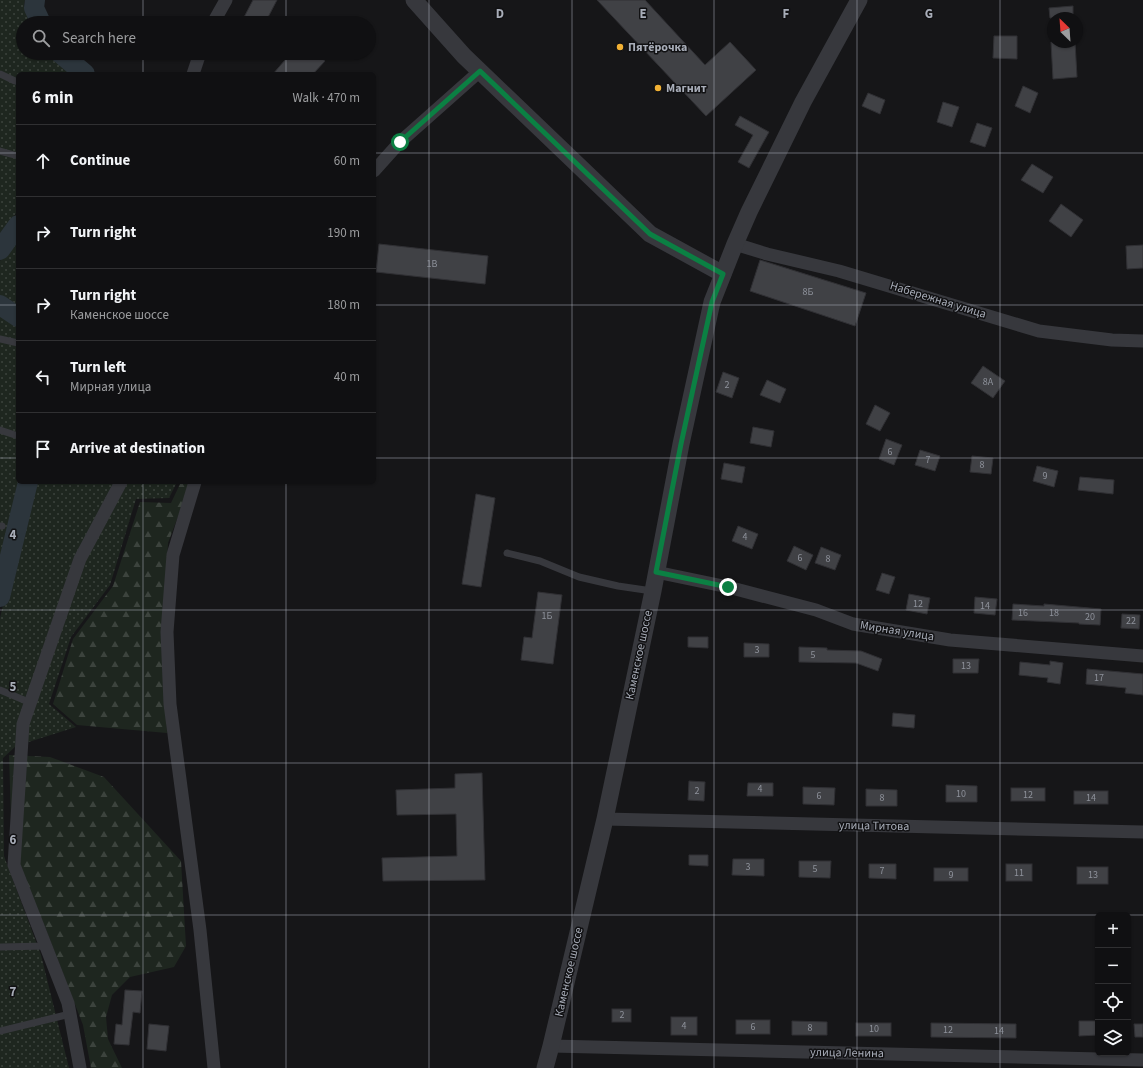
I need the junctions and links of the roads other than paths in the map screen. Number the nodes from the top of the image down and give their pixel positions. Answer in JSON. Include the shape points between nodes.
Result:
{"nodes":[{"id":1,"x":226,"y":0,"type":"edge"},
{"id":2,"x":414,"y":0,"type":"edge"},
{"id":3,"x":859,"y":0,"type":"edge"},
{"id":4,"x":216,"y":16,"type":"edge"},
{"id":5,"x":198,"y":60,"type":"edge"},
{"id":6,"x":480,"y":71,"type":"junction"},
{"id":7,"x":194,"y":72,"type":"edge"},
{"id":8,"x":0,"y":74,"type":"edge"},
{"id":9,"x":15,"y":81,"type":"dead end"},
{"id":10,"x":0,"y":151,"type":"edge"},
{"id":11,"x":16,"y":155,"type":"edge"},
{"id":12,"x":376,"y":169,"type":"edge"},
{"id":13,"x":735,"y":244,"type":"junction"},
{"id":14,"x":723,"y":274,"type":"junction"},
{"id":15,"x":0,"y":339,"type":"edge"},
{"id":16,"x":1143,"y":341,"type":"edge"},
{"id":17,"x":16,"y":343,"type":"edge"},
{"id":18,"x":0,"y":430,"type":"edge"},
{"id":19,"x":16,"y":435,"type":"edge"},
{"id":20,"x":120,"y":484,"type":"edge"},
{"id":21,"x":194,"y":484,"type":"edge"},
{"id":22,"x":507,"y":553,"type":"dead end"},
{"id":23,"x":656,"y":572,"type":"junction"},
{"id":24,"x":653,"y":591,"type":"junction"},
{"id":25,"x":1143,"y":656,"type":"edge"},
{"id":26,"x":0,"y":690,"type":"edge"},
{"id":27,"x":31,"y":703,"type":"junction"},
{"id":28,"x":605,"y":819,"type":"junction"},
{"id":29,"x":1143,"y":832,"type":"edge"},
{"id":30,"x":0,"y":946,"type":"edge"},
{"id":31,"x":46,"y":946,"type":"junction"},
{"id":32,"x":70,"y":1014,"type":"junction"},
{"id":33,"x":0,"y":1031,"type":"edge"},
{"id":34,"x":551,"y":1046,"type":"junction"},
{"id":35,"x":1143,"y":1060,"type":"edge"},
{"id":36,"x":80,"y":1068,"type":"edge"},
{"id":37,"x":214,"y":1068,"type":"edge"},
{"id":38,"x":545,"y":1068,"type":"edge"}],
"edges":[{"from":1,"to":4,"type":"street"},
{"from":2,"to":6,"type":"street"},
{"from":3,"to":13,"type":"street","name":"Каменское шоссе","via":[[803,102]]},
{"from":5,"to":7,"type":"street"},
{"from":6,"to":12,"type":"street","via":[[400,142]]},
{"from":6,"to":14,"type":"street","via":[[650,234]]},
{"from":8,"to":9,"type":"lane"},
{"from":10,"to":11,"type":"lane"},
{"from":13,"to":14,"type":"street","name":"Каменское шоссе"},
{"from":13,"to":16,"type":"street","name":"Набережная улица","via":[[839,270],[1039,331]]},
{"from":14,"to":23,"type":"street","name":"Каменское шоссе","via":[[712,302]]},
{"from":15,"to":17,"type":"lane"},
{"from":18,"to":19,"type":"lane"},
{"from":20,"to":27,"type":"street","via":[[80,559]]},
{"from":21,"to":37,"type":"street","via":[[173,555],[167,632],[170,704],[200,930]]},
{"from":22,"to":24,"type":"lane","via":[[540,561],[579,576],[618,586]]},
{"from":23,"to":24,"type":"street","name":"Каменское шоссе"},
{"from":23,"to":25,"type":"street","name":"Мирная улица","via":[[728,587],[816,610],[853,624],[950,640]]},
{"from":24,"to":28,"type":"street","name":"Каменское шоссе"},
{"from":26,"to":27,"type":"lane"},
{"from":27,"to":31,"type":"street","via":[[24,724],[14,865]]},
{"from":28,"to":29,"type":"street","name":"улица Титова"},
{"from":28,"to":34,"type":"street","name":"Каменское шоссе"},
{"from":30,"to":31,"type":"lane"},
{"from":31,"to":32,"type":"street"},
{"from":32,"to":33,"type":"lane"},
{"from":32,"to":36,"type":"street"},
{"from":34,"to":35,"type":"street","name":"улица Ленина"},
{"from":34,"to":38,"type":"street","name":"Каменское шоссе"}]}
